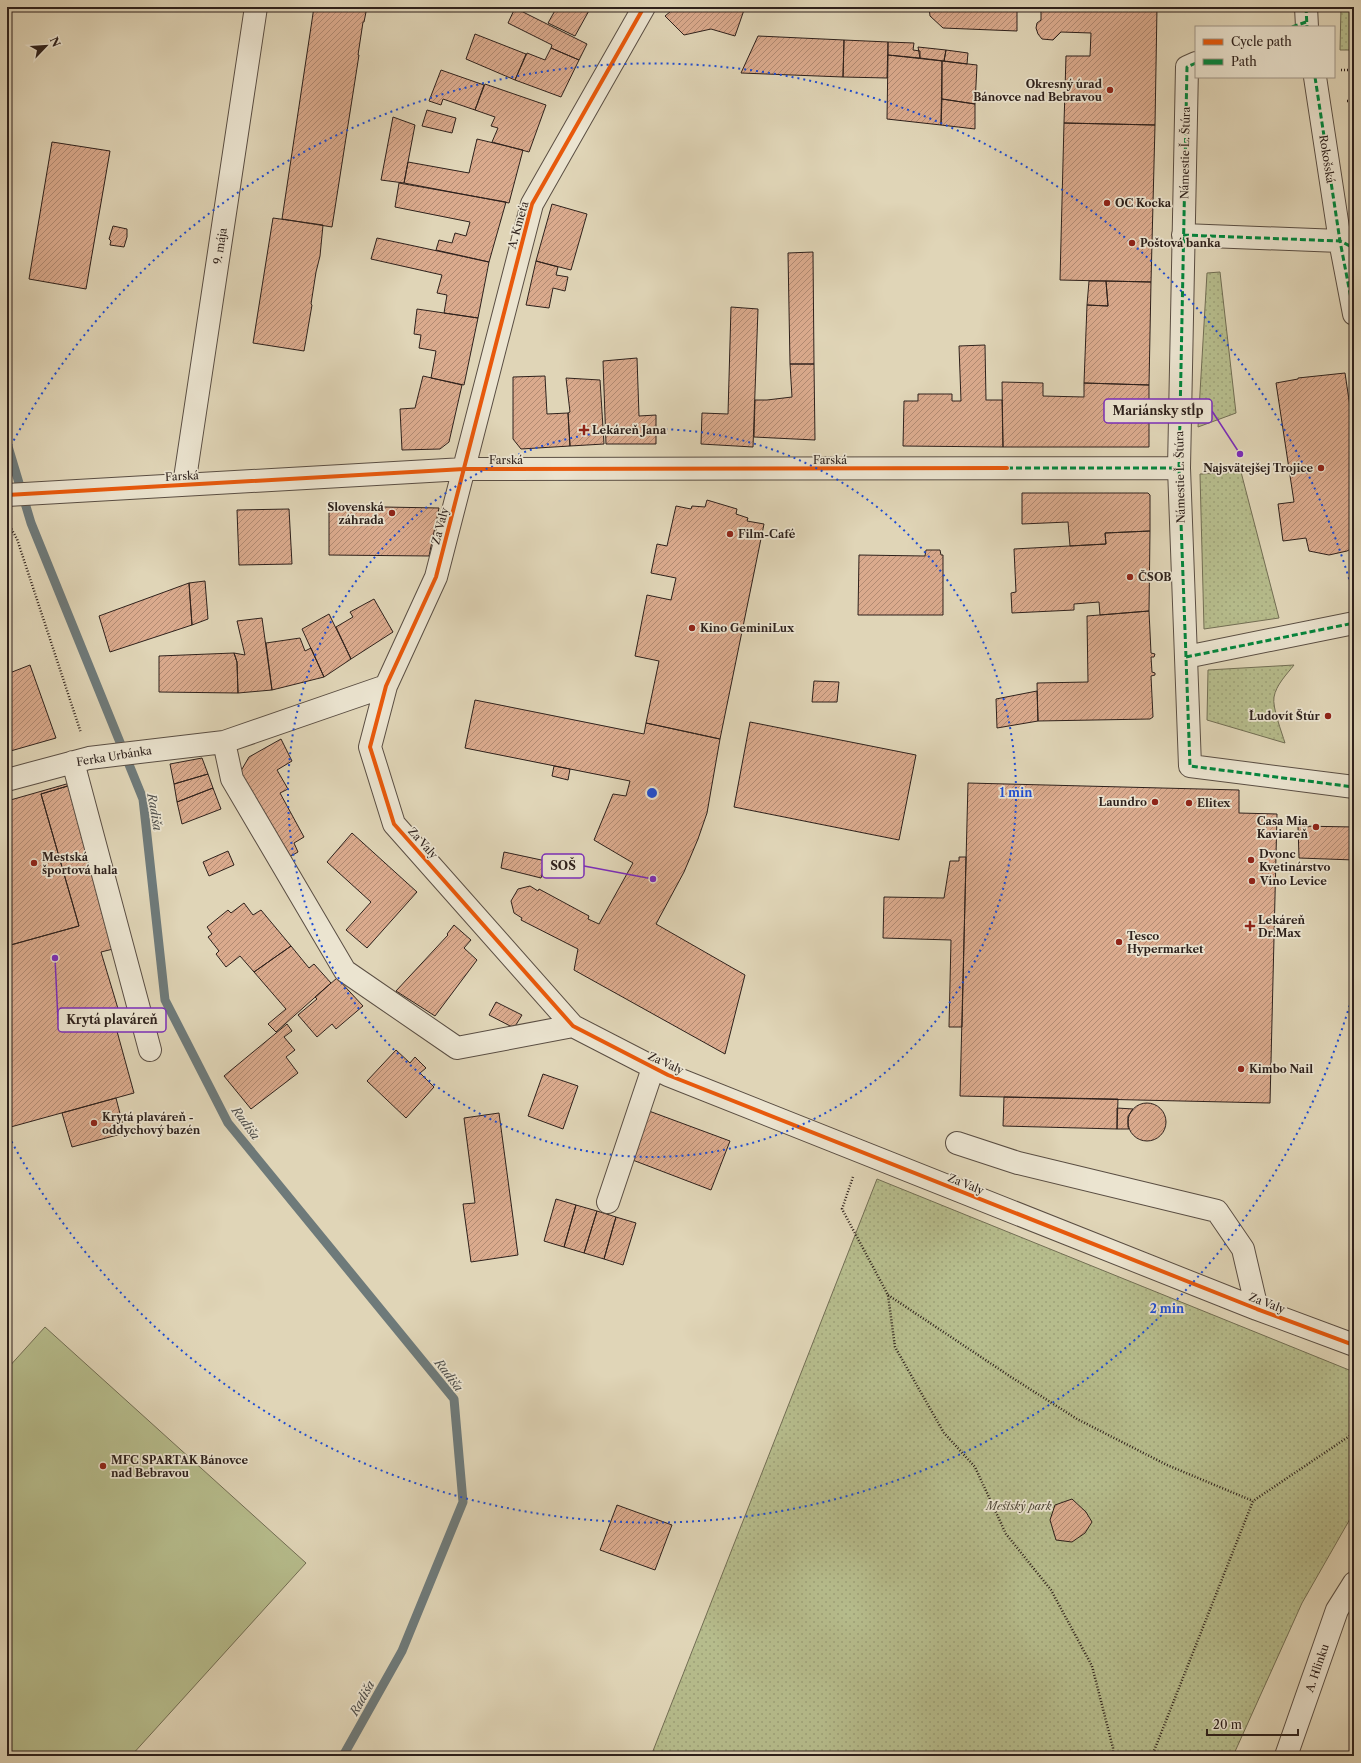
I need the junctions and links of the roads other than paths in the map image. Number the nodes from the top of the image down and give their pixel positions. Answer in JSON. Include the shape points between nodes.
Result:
{"nodes":[{"id":1,"x":256,"y":7,"type":"edge"},
{"id":2,"x":644,"y":7,"type":"edge"},
{"id":3,"x":1192,"y":65,"type":"edge"},
{"id":4,"x":1315,"y":78,"type":"edge"},
{"id":5,"x":1183,"y":235,"type":"junction"},
{"id":6,"x":1347,"y":245,"type":"edge"},
{"id":7,"x":1354,"y":314,"type":"edge"},
{"id":8,"x":1179,"y":468,"type":"junction"},
{"id":9,"x":464,"y":470,"type":"junction"},
{"id":10,"x":184,"y":485,"type":"junction"},
{"id":11,"x":7,"y":495,"type":"edge"},
{"id":12,"x":1354,"y":623,"type":"edge"},
{"id":13,"x":1186,"y":657,"type":"junction"},
{"id":14,"x":386,"y":686,"type":"junction"},
{"id":15,"x":224,"y":742,"type":"junction"},
{"id":16,"x":81,"y":760,"type":"junction"},
{"id":17,"x":7,"y":780,"type":"edge"},
{"id":18,"x":1354,"y":787,"type":"edge"},
{"id":19,"x":573,"y":1026,"type":"junction"},
{"id":20,"x":150,"y":1050,"type":"dead end"},
{"id":21,"x":653,"y":1068,"type":"junction"},
{"id":22,"x":957,"y":1143,"type":"dead end"},
{"id":23,"x":608,"y":1202,"type":"dead end"},
{"id":24,"x":1257,"y":1309,"type":"junction"},
{"id":25,"x":1354,"y":1345,"type":"edge"},
{"id":26,"x":1354,"y":1583,"type":"edge"},
{"id":27,"x":1286,"y":1756,"type":"edge"}],
"edges":[{"from":1,"to":10,"type":"street","name":"9. mája"},
{"from":2,"to":9,"type":"street","name":"A. Kmeťa","via":[[532,204]]},
{"from":3,"to":5,"type":"street","name":"Námestie Ľ. Štúra"},
{"from":4,"to":6,"type":"street","name":"Rokošská"},
{"from":5,"to":6,"type":"street"},
{"from":5,"to":8,"type":"street","name":"Námestie Ľ. Štúra"},
{"from":6,"to":7,"type":"street"},
{"from":8,"to":9,"type":"street","name":"Farská"},
{"from":8,"to":13,"type":"street","name":"Námestie Ľ. Štúra"},
{"from":9,"to":10,"type":"street","name":"Farská"},
{"from":9,"to":14,"type":"street","name":"Za Valy","via":[[436,577]]},
{"from":10,"to":11,"type":"street","name":"Farská"},
{"from":12,"to":13,"type":"street"},
{"from":13,"to":18,"type":"street","name":"Námestie Ľ. Štúra","via":[[1190,766]]},
{"from":14,"to":15,"type":"street","name":"Ferka Urbánka"},
{"from":14,"to":19,"type":"street","name":"Za Valy","via":[[370,747],[394,824]]},
{"from":15,"to":16,"type":"street","name":"Ferka Urbánka"},
{"from":15,"to":19,"type":"street","via":[[232,779],[345,971],[457,1048]]},
{"from":16,"to":17,"type":"street","name":"Ferka Urbánka"},
{"from":16,"to":20,"type":"street"},
{"from":19,"to":21,"type":"street","name":"Za Valy"},
{"from":21,"to":23,"type":"street"},
{"from":21,"to":24,"type":"street","name":"Za Valy"},
{"from":22,"to":24,"type":"street","via":[[1018,1163],[1217,1211],[1243,1249]]},
{"from":24,"to":25,"type":"street","name":"Za Valy"},
{"from":26,"to":27,"type":"street","name":"A. Hlinku","via":[[1337,1610]]}]}
